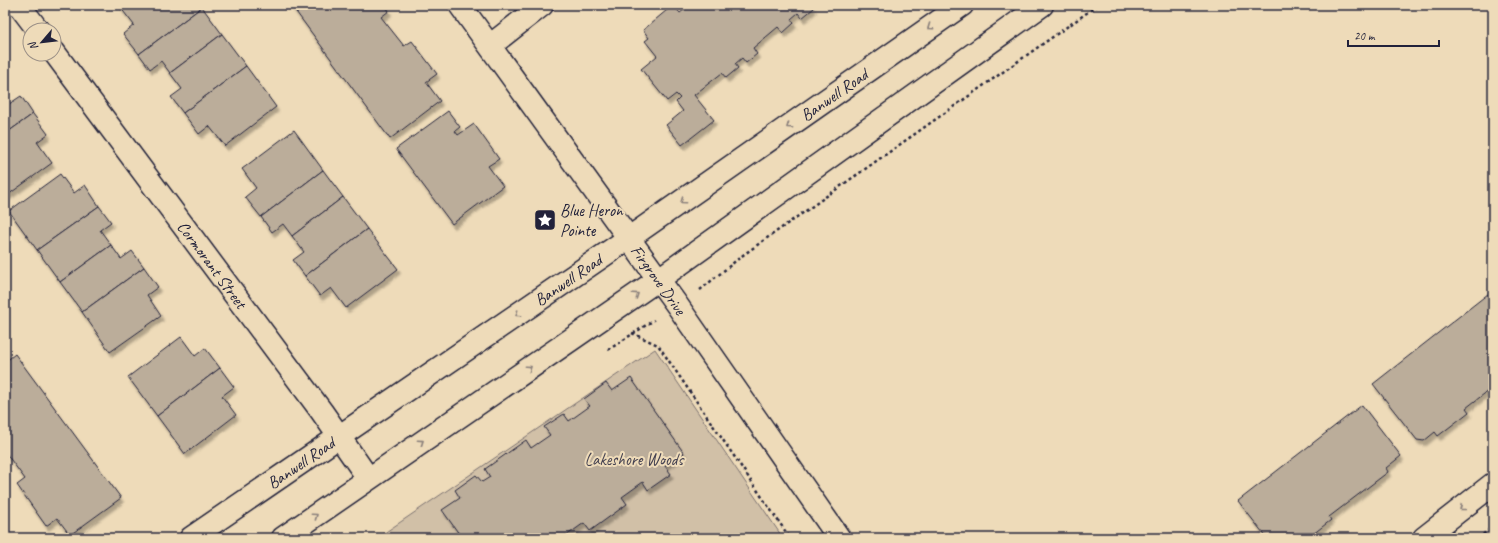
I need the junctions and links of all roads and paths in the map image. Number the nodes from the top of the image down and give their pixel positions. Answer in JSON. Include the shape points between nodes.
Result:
{"nodes":[{"id":1,"x":19,"y":5,"type":"edge"},
{"id":2,"x":460,"y":5,"type":"edge"},
{"id":3,"x":542,"y":5,"type":"edge"},
{"id":4,"x":962,"y":5,"type":"edge"},
{"id":5,"x":1042,"y":5,"type":"edge"},
{"id":6,"x":1098,"y":5,"type":"edge"},
{"id":7,"x":32,"y":22,"type":"edge"},
{"id":8,"x":491,"y":45,"type":"junction"},
{"id":9,"x":61,"y":62,"type":"edge"},
{"id":10,"x":629,"y":238,"type":"junction"},
{"id":11,"x":659,"y":279,"type":"junction"},
{"id":12,"x":705,"y":287,"type":"dead end"},
{"id":13,"x":632,"y":333,"type":"dead end"},
{"id":14,"x":339,"y":436,"type":"junction"},
{"id":15,"x":368,"y":478,"type":"junction"},
{"id":16,"x":1490,"y":494,"type":"edge"},
{"id":17,"x":1493,"y":527,"type":"edge"},
{"id":18,"x":191,"y":538,"type":"edge"},
{"id":19,"x":283,"y":538,"type":"edge"},
{"id":20,"x":790,"y":538,"type":"edge"},
{"id":21,"x":838,"y":538,"type":"edge"},
{"id":22,"x":1424,"y":538,"type":"edge"},
{"id":23,"x":1478,"y":538,"type":"edge"}],
"edges":[{"from":1,"to":7,"type":"main road"},
{"from":2,"to":8,"type":"main road","name":"Firgrove Drive"},
{"from":3,"to":8,"type":"main road"},
{"from":4,"to":10,"type":"main road","name":"Banwell Road","one_way":true},
{"from":5,"to":11,"type":"main road"},
{"from":6,"to":12,"type":"path","via":[[750,251]]},
{"from":8,"to":10,"type":"main road","name":"Firgrove Drive"},
{"from":9,"to":14,"type":"main road","name":"Cormorant Street"},
{"from":10,"to":11,"type":"main road","name":"Firgrove Drive"},
{"from":10,"to":14,"type":"main road","name":"Banwell Road","one_way":true},
{"from":15,"to":11,"type":"main road","one_way":true},
{"from":11,"to":21,"type":"main road","name":"Firgrove Drive"},
{"from":13,"to":20,"type":"path","via":[[658,345]]},
{"from":14,"to":15,"type":"main road","name":"Cormorant Street"},
{"from":14,"to":18,"type":"main road","name":"Banwell Road"},
{"from":19,"to":15,"type":"main road","one_way":true},
{"from":16,"to":22,"type":"main road","one_way":true},
{"from":17,"to":23,"type":"path"}]}
